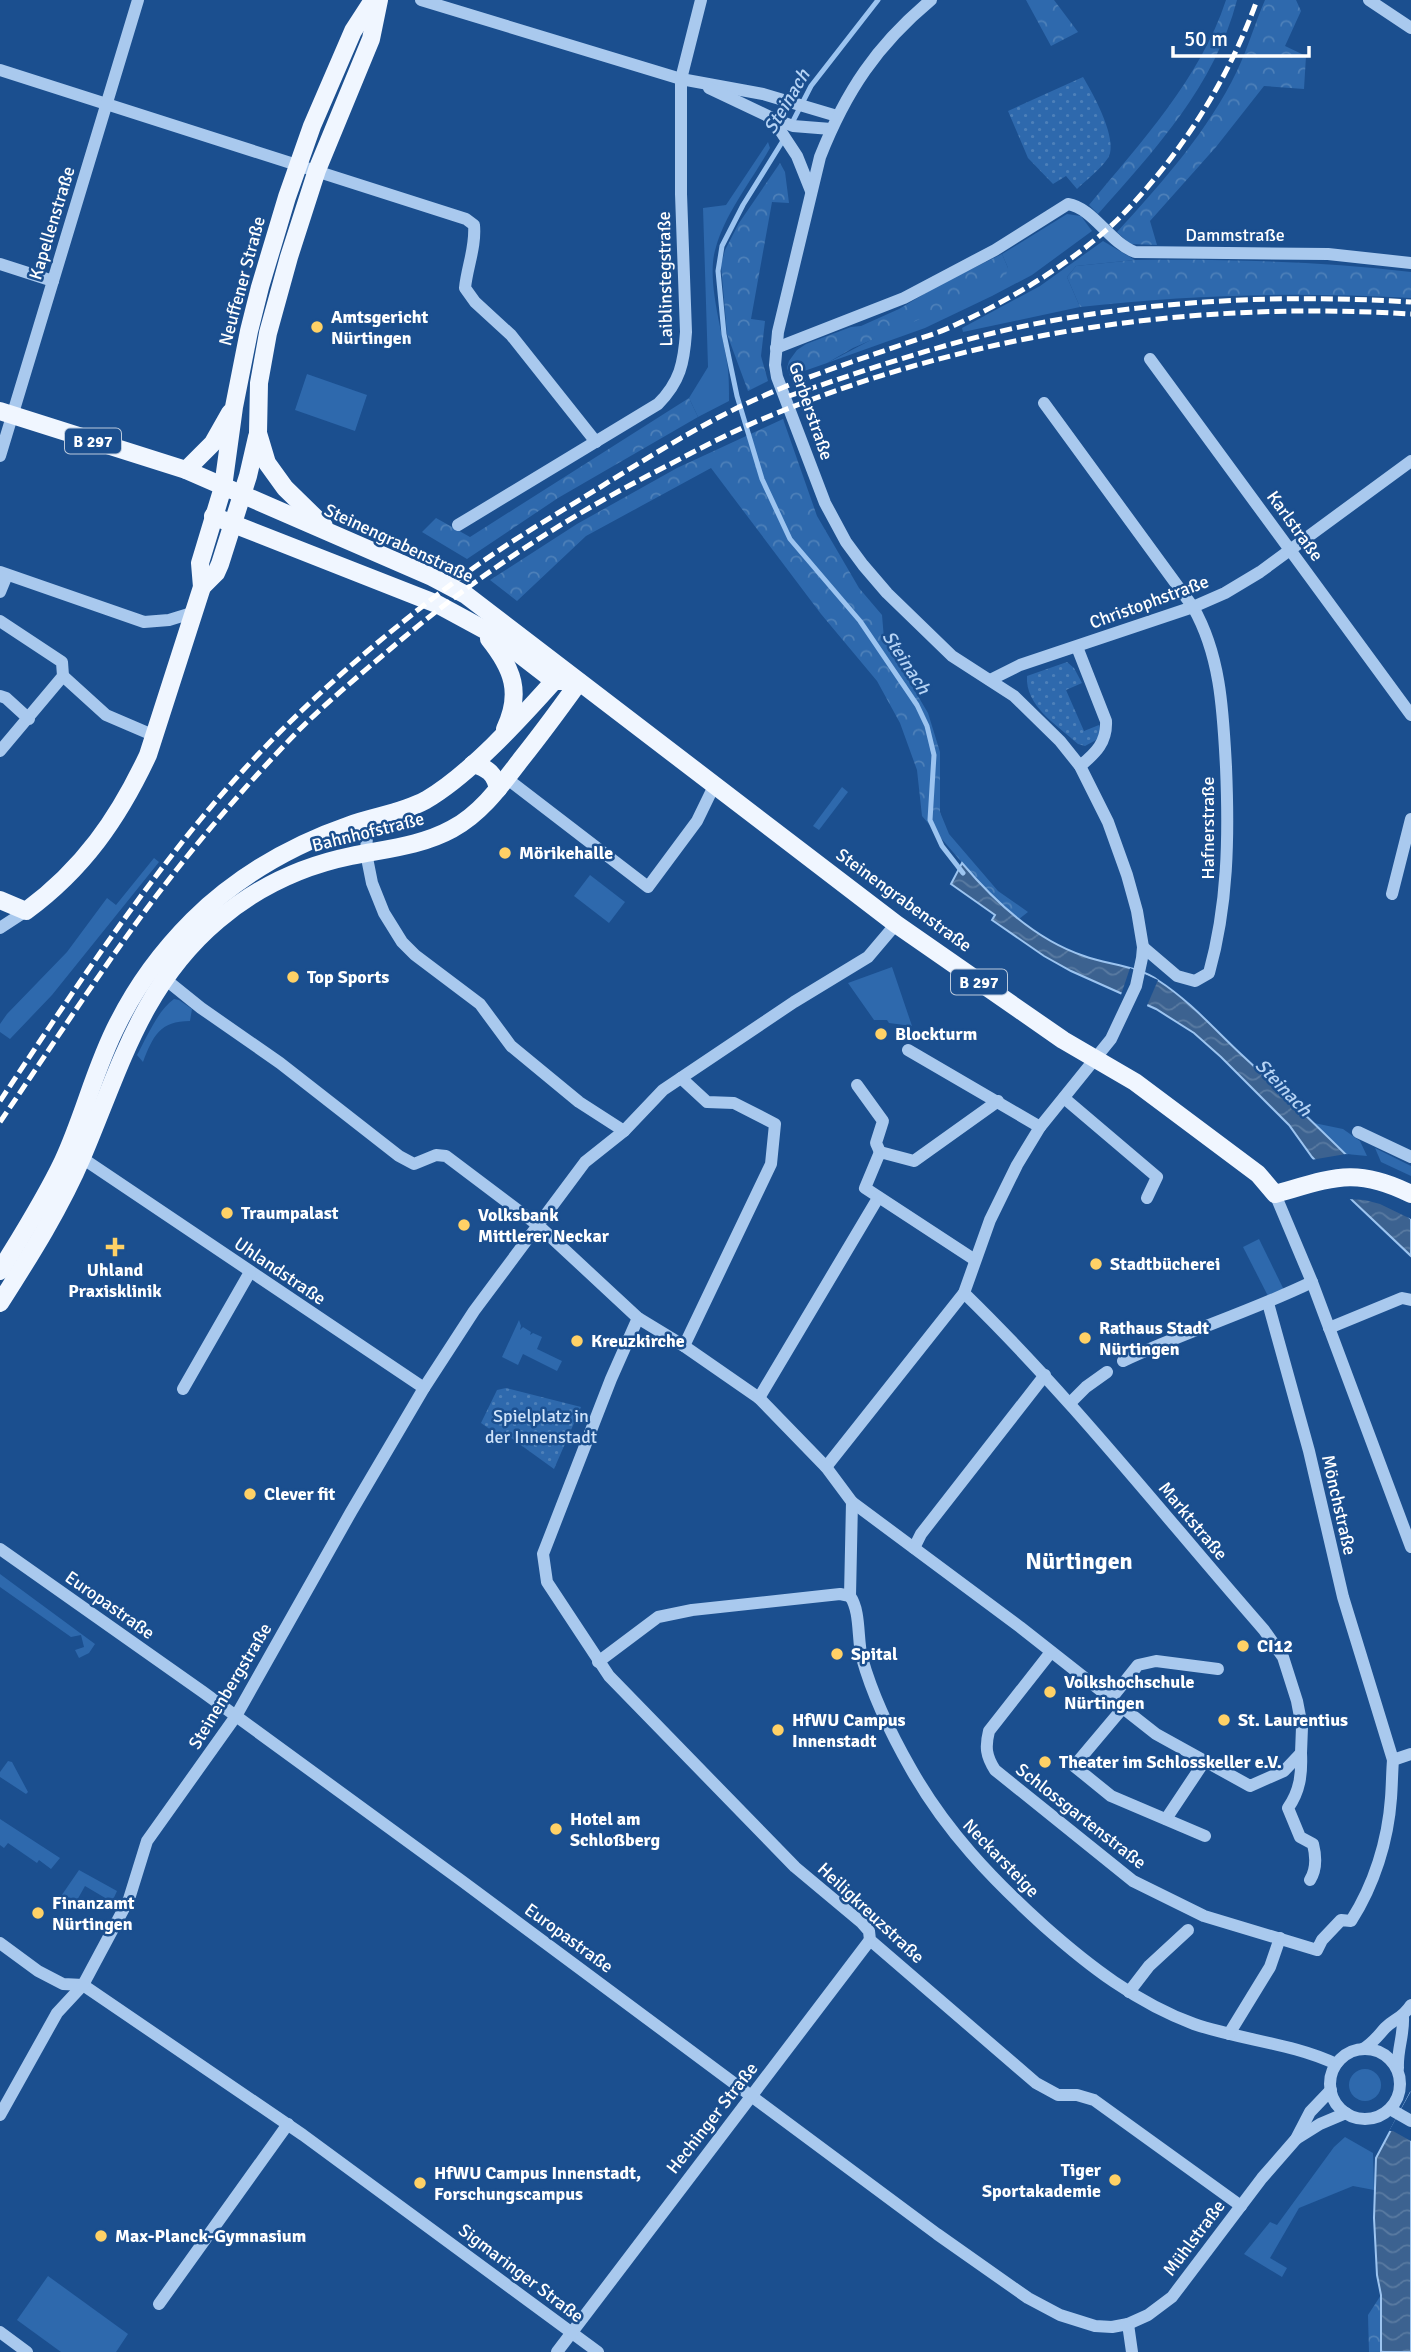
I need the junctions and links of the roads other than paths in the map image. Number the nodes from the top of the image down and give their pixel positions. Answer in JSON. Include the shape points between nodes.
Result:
{"nodes":[{"id":1,"x":138,"y":0,"type":"edge"},
{"id":2,"x":373,"y":0,"type":"edge"},
{"id":3,"x":379,"y":0,"type":"edge"},
{"id":4,"x":421,"y":0,"type":"edge"},
{"id":5,"x":702,"y":0,"type":"edge"},
{"id":6,"x":931,"y":0,"type":"edge"},
{"id":7,"x":1369,"y":0,"type":"edge"},
{"id":8,"x":1411,"y":28,"type":"edge"},
{"id":9,"x":0,"y":70,"type":"edge"},
{"id":10,"x":687,"y":80,"type":"junction"},
{"id":11,"x":107,"y":102,"type":"junction"},
{"id":12,"x":837,"y":116,"type":"junction"},
{"id":13,"x":772,"y":118,"type":"junction"},
{"id":14,"x":831,"y":129,"type":"junction"},
{"id":15,"x":299,"y":164,"type":"junction"},
{"id":16,"x":317,"y":170,"type":"junction"},
{"id":17,"x":811,"y":192,"type":"junction"},
{"id":18,"x":1411,"y":263,"type":"edge"},
{"id":19,"x":0,"y":264,"type":"edge"},
{"id":20,"x":53,"y":281,"type":"junction"},
{"id":21,"x":776,"y":348,"type":"junction"},
{"id":22,"x":1150,"y":359,"type":"dead end"},
{"id":23,"x":1044,"y":403,"type":"dead end"},
{"id":24,"x":234,"y":407,"type":"junction"},
{"id":25,"x":6,"y":413,"type":"edge"},
{"id":26,"x":258,"y":433,"type":"junction"},
{"id":27,"x":596,"y":442,"type":"junction"},
{"id":28,"x":0,"y":456,"type":"edge"},
{"id":29,"x":1411,"y":461,"type":"edge"},
{"id":30,"x":186,"y":470,"type":"junction"},
{"id":31,"x":223,"y":487,"type":"junction"},
{"id":32,"x":242,"y":495,"type":"junction"},
{"id":33,"x":214,"y":516,"type":"junction"},
{"id":34,"x":233,"y":524,"type":"junction"},
{"id":35,"x":458,"y":525,"type":"dead end"},
{"id":36,"x":334,"y":535,"type":"junction"},
{"id":37,"x":1291,"y":550,"type":"junction"},
{"id":38,"x":4,"y":574,"type":"edge"},
{"id":39,"x":202,"y":587,"type":"junction"},
{"id":40,"x":0,"y":592,"type":"edge"},
{"id":41,"x":1193,"y":607,"type":"junction"},
{"id":42,"x":195,"y":612,"type":"junction"},
{"id":43,"x":0,"y":621,"type":"edge"},
{"id":44,"x":478,"y":626,"type":"junction"},
{"id":45,"x":1077,"y":647,"type":"junction"},
{"id":46,"x":63,"y":676,"type":"junction"},
{"id":47,"x":990,"y":680,"type":"junction"},
{"id":48,"x":554,"y":681,"type":"junction"},
{"id":49,"x":579,"y":681,"type":"junction"},
{"id":50,"x":0,"y":696,"type":"edge"},
{"id":51,"x":1411,"y":715,"type":"edge"},
{"id":52,"x":29,"y":719,"type":"junction"},
{"id":53,"x":155,"y":736,"type":"junction"},
{"id":54,"x":502,"y":736,"type":"junction"},
{"id":55,"x":0,"y":751,"type":"edge"},
{"id":56,"x":473,"y":764,"type":"junction"},
{"id":57,"x":1080,"y":766,"type":"junction"},
{"id":58,"x":502,"y":784,"type":"junction"},
{"id":59,"x":715,"y":786,"type":"junction"},
{"id":60,"x":368,"y":819,"type":"junction"},
{"id":61,"x":1411,"y":820,"type":"edge"},
{"id":62,"x":366,"y":853,"type":"junction"},
{"id":63,"x":1392,"y":894,"type":"dead end"},
{"id":64,"x":0,"y":900,"type":"edge"},
{"id":65,"x":26,"y":911,"type":"junction"},
{"id":66,"x":896,"y":923,"type":"junction"},
{"id":67,"x":0,"y":928,"type":"edge"},
{"id":68,"x":1143,"y":947,"type":"junction"},
{"id":69,"x":165,"y":979,"type":"junction"},
{"id":70,"x":908,"y":1050,"type":"dead end"},
{"id":71,"x":1096,"y":1059,"type":"junction"},
{"id":72,"x":681,"y":1078,"type":"junction"},
{"id":73,"x":857,"y":1085,"type":"dead end"},
{"id":74,"x":1064,"y":1098,"type":"junction"},
{"id":75,"x":998,"y":1101,"type":"junction"},
{"id":76,"x":84,"y":1109,"type":"junction"},
{"id":77,"x":1040,"y":1127,"type":"junction"},
{"id":78,"x":624,"y":1131,"type":"junction"},
{"id":79,"x":1358,"y":1132,"type":"dead end"},
{"id":80,"x":880,"y":1152,"type":"junction"},
{"id":81,"x":1411,"y":1157,"type":"edge"},
{"id":82,"x":82,"y":1158,"type":"junction"},
{"id":83,"x":1275,"y":1194,"type":"junction"},
{"id":84,"x":1411,"y":1195,"type":"edge"},
{"id":85,"x":878,"y":1198,"type":"junction"},
{"id":86,"x":1147,"y":1198,"type":"dead end"},
{"id":87,"x":539,"y":1226,"type":"junction"},
{"id":88,"x":975,"y":1260,"type":"junction"},
{"id":89,"x":0,"y":1271,"type":"edge"},
{"id":90,"x":250,"y":1272,"type":"junction"},
{"id":91,"x":1312,"y":1282,"type":"junction"},
{"id":92,"x":964,"y":1293,"type":"junction"},
{"id":93,"x":1411,"y":1300,"type":"edge"},
{"id":94,"x":0,"y":1303,"type":"edge"},
{"id":95,"x":1268,"y":1304,"type":"junction"},
{"id":96,"x":638,"y":1318,"type":"junction"},
{"id":97,"x":1329,"y":1328,"type":"junction"},
{"id":98,"x":684,"y":1346,"type":"junction"},
{"id":99,"x":1123,"y":1361,"type":"dead end"},
{"id":100,"x":1107,"y":1372,"type":"dead end"},
{"id":101,"x":1045,"y":1375,"type":"junction"},
{"id":102,"x":424,"y":1388,"type":"junction"},
{"id":103,"x":183,"y":1389,"type":"dead end"},
{"id":104,"x":760,"y":1398,"type":"junction"},
{"id":105,"x":1070,"y":1403,"type":"junction"},
{"id":106,"x":826,"y":1467,"type":"junction"},
{"id":107,"x":852,"y":1502,"type":"junction"},
{"id":108,"x":1411,"y":1547,"type":"edge"},
{"id":109,"x":914,"y":1548,"type":"junction"},
{"id":110,"x":0,"y":1549,"type":"edge"},
{"id":111,"x":849,"y":1596,"type":"junction"},
{"id":112,"x":1051,"y":1652,"type":"junction"},
{"id":113,"x":598,"y":1662,"type":"junction"},
{"id":114,"x":1218,"y":1669,"type":"dead end"},
{"id":115,"x":1110,"y":1700,"type":"junction"},
{"id":116,"x":1122,"y":1709,"type":"junction"},
{"id":117,"x":236,"y":1716,"type":"junction"},
{"id":118,"x":1301,"y":1753,"type":"junction"},
{"id":119,"x":1411,"y":1754,"type":"edge"},
{"id":120,"x":1393,"y":1760,"type":"junction"},
{"id":121,"x":1204,"y":1762,"type":"junction"},
{"id":122,"x":1166,"y":1819,"type":"junction"},
{"id":123,"x":1205,"y":1836,"type":"dead end"},
{"id":124,"x":1310,"y":1880,"type":"dead end"},
{"id":125,"x":1195,"y":1924,"type":"junction"},
{"id":126,"x":1280,"y":1938,"type":"junction"},
{"id":127,"x":870,"y":1940,"type":"junction"},
{"id":128,"x":0,"y":1943,"type":"edge"},
{"id":129,"x":1317,"y":1950,"type":"joint"},
{"id":130,"x":83,"y":1985,"type":"junction"},
{"id":131,"x":1129,"y":1992,"type":"junction"},
{"id":132,"x":1411,"y":2005,"type":"edge"},
{"id":133,"x":1403,"y":2017,"type":"junction"},
{"id":134,"x":1229,"y":2034,"type":"junction"},
{"id":135,"x":1363,"y":2049,"type":"junction"},
{"id":136,"x":1336,"y":2064,"type":"junction"},
{"id":137,"x":1404,"y":2078,"type":"edge"},
{"id":138,"x":1331,"y":2090,"type":"junction"},
{"id":139,"x":752,"y":2095,"type":"junction"},
{"id":140,"x":1392,"y":2110,"type":"junction"},
{"id":141,"x":1346,"y":2113,"type":"junction"},
{"id":142,"x":0,"y":2115,"type":"edge"},
{"id":143,"x":1411,"y":2121,"type":"edge"},
{"id":144,"x":288,"y":2124,"type":"junction"},
{"id":145,"x":1296,"y":2139,"type":"junction"},
{"id":146,"x":1241,"y":2206,"type":"junction"},
{"id":147,"x":159,"y":2304,"type":"dead end"},
{"id":148,"x":1128,"y":2325,"type":"junction"},
{"id":149,"x":0,"y":2332,"type":"edge"},
{"id":150,"x":571,"y":2333,"type":"junction"},
{"id":151,"x":27,"y":2352,"type":"edge"},
{"id":152,"x":557,"y":2352,"type":"edge"},
{"id":153,"x":598,"y":2352,"type":"edge"},
{"id":154,"x":1132,"y":2352,"type":"edge"}],
"edges":[{"from":1,"to":11,"type":"street","name":"Kapellenstraße"},
{"from":2,"to":15,"type":"main road","name":"Neuffener Straße","via":[[353,31]]},
{"from":3,"to":16,"type":"main road","name":"Neuffener Straße","via":[[371,39]]},
{"from":4,"to":10,"type":"street"},
{"from":5,"to":10,"type":"street","name":"Laiblinstegstraße"},
{"from":6,"to":12,"type":"street","name":"Gerberstraße","via":[[878,52]]},
{"from":7,"to":8,"type":"street"},
{"from":9,"to":11,"type":"street"},
{"from":10,"to":12,"type":"street"},
{"from":10,"to":13,"type":"street"},
{"from":10,"to":27,"type":"street","name":"Laiblinstegstraße","via":[[681,194],[686,332],[680,373],[658,404]]},
{"from":11,"to":15,"type":"street"},
{"from":11,"to":20,"type":"street","name":"Kapellenstraße"},
{"from":12,"to":14,"type":"street","name":"Gerberstraße"},
{"from":13,"to":14,"type":"street"},
{"from":13,"to":17,"type":"street","via":[[797,156]]},
{"from":14,"to":17,"type":"street","name":"Gerberstraße"},
{"from":15,"to":16,"type":"street"},
{"from":15,"to":24,"type":"main road","name":"Neuffener Straße","via":[[257,298]]},
{"from":16,"to":26,"type":"main road","name":"Neuffener Straße","via":[[268,333],[259,383]]},
{"from":16,"to":27,"type":"street","via":[[474,225],[465,288],[511,335]]},
{"from":17,"to":21,"type":"street","name":"Gerberstraße"},
{"from":18,"to":21,"type":"street","name":"Dammstraße","via":[[1328,254],[1135,252],[1068,204],[995,250],[904,298]]},
{"from":19,"to":20,"type":"street"},
{"from":20,"to":25,"type":"street","name":"Kapellenstraße"},
{"from":21,"to":47,"type":"street","name":"Gerberstraße","via":[[777,377],[825,503],[846,542],[887,593],[933,638]]},
{"from":22,"to":37,"type":"street","name":"Karlstraße"},
{"from":23,"to":41,"type":"street","name":"Hafnerstraße"},
{"from":24,"to":30,"type":"main road","via":[[212,443]]},
{"from":24,"to":31,"type":"main road","name":"Neuffener Straße"},
{"from":25,"to":28,"type":"street","name":"Kapellenstraße"},
{"from":25,"to":30,"type":"main road","number":"B 297"},
{"from":26,"to":32,"type":"main road","name":"Neuffener Straße"},
{"from":26,"to":36,"type":"main road","name":"Neuffener Straße","via":[[274,475]]},
{"from":27,"to":35,"type":"street","name":"Laiblinstegstraße"},
{"from":29,"to":37,"type":"street","name":"Christophstraße"},
{"from":30,"to":31,"type":"main road","number":"B 297"},
{"from":31,"to":32,"type":"main road","name":"Steinengrabenstraße","number":"B 297"},
{"from":31,"to":33,"type":"main road","name":"Neuffener Straße"},
{"from":32,"to":34,"type":"main road","name":"Neuffener Straße"},
{"from":32,"to":36,"type":"main road","name":"Steinengrabenstraße","number":"B 297"},
{"from":33,"to":34,"type":"main road"},
{"from":33,"to":39,"type":"main road","name":"Neuffener Straße","via":[[200,563]]},
{"from":34,"to":39,"type":"main road","name":"Neuffener Straße","via":[[216,573]]},
{"from":34,"to":44,"type":"main road","via":[[418,596]]},
{"from":36,"to":49,"type":"main road","name":"Steinengrabenstraße","number":"B 297","via":[[466,595]]},
{"from":37,"to":41,"type":"street","name":"Christophstraße","via":[[1225,593]]},
{"from":37,"to":51,"type":"street","name":"Karlstraße"},
{"from":38,"to":40,"type":"street"},
{"from":38,"to":42,"type":"street","via":[[144,622]]},
{"from":39,"to":42,"type":"main road","name":"Neuffener Straße"},
{"from":41,"to":45,"type":"street","name":"Christophstraße"},
{"from":41,"to":68,"type":"street","name":"Hafnerstraße","via":[[1215,658],[1224,718],[1227,872],[1219,938],[1209,973],[1195,981],[1177,976]]},
{"from":42,"to":53,"type":"main road","name":"Neuffener Straße"},
{"from":43,"to":46,"type":"street","via":[[62,662]]},
{"from":44,"to":48,"type":"main road"},
{"from":44,"to":54,"type":"main road","via":[[504,657],[512,680],[513,702]]},
{"from":45,"to":47,"type":"street","name":"Christophstraße"},
{"from":45,"to":57,"type":"street","via":[[1106,721],[1095,754]]},
{"from":46,"to":52,"type":"street"},
{"from":46,"to":53,"type":"street","via":[[106,715]]},
{"from":47,"to":57,"type":"street","name":"Gerberstraße","via":[[1014,696]]},
{"from":48,"to":49,"type":"main road"},
{"from":48,"to":54,"type":"main road","name":"Bahnhofstraße"},
{"from":49,"to":58,"type":"main road","name":"Bahnhofstraße"},
{"from":49,"to":59,"type":"main road","name":"Steinengrabenstraße","number":"B 297"},
{"from":50,"to":52,"type":"street"},
{"from":52,"to":55,"type":"street"},
{"from":53,"to":65,"type":"main road","name":"Neuffener Straße","via":[[137,779],[92,849],[61,884]]},
{"from":54,"to":56,"type":"main road","name":"Bahnhofstraße"},
{"from":56,"to":58,"type":"main road","via":[[490,771]]},
{"from":56,"to":60,"type":"main road","name":"Bahnhofstraße","via":[[424,800]]},
{"from":57,"to":68,"type":"street","name":"Gerberstraße","via":[[1127,874]]},
{"from":58,"to":59,"type":"street","via":[[648,887],[697,821]]},
{"from":58,"to":62,"type":"main road","name":"Bahnhofstraße","via":[[451,830]]},
{"from":59,"to":66,"type":"main road","name":"Steinengrabenstraße","number":"B 297"},
{"from":60,"to":62,"type":"street"},
{"from":60,"to":76,"type":"main road","name":"Bahnhofstraße","via":[[281,855],[244,877],[194,919],[147,974],[122,1014]]},
{"from":61,"to":63,"type":"street"},
{"from":62,"to":69,"type":"main road","name":"Bahnhofstraße","via":[[300,871],[250,897],[210,927]]},
{"from":62,"to":78,"type":"street","via":[[384,913],[402,942],[481,1004],[511,1046],[587,1108]]},
{"from":64,"to":65,"type":"main road"},
{"from":65,"to":67,"type":"street"},
{"from":66,"to":71,"type":"main road","name":"Steinengrabenstraße","number":"B 297"},
{"from":66,"to":72,"type":"street","name":"Steinenbergstraße","via":[[868,957]]},
{"from":68,"to":71,"type":"street","name":"Gerberstraße","via":[[1129,1002]]},
{"from":69,"to":82,"type":"main road","name":"Bahnhofstraße","via":[[133,1031]]},
{"from":69,"to":87,"type":"street","via":[[399,1156],[414,1164],[446,1156]]},
{"from":70,"to":75,"type":"street"},
{"from":71,"to":74,"type":"street","name":"Gerberstraße"},
{"from":71,"to":83,"type":"main road","name":"Steinengrabenstraße","number":"B 297","via":[[1219,1143]]},
{"from":72,"to":78,"type":"street","name":"Steinenbergstraße"},
{"from":72,"to":98,"type":"street","via":[[707,1102],[734,1103],[775,1124],[771,1164]]},
{"from":73,"to":80,"type":"street","via":[[883,1121],[876,1143]]},
{"from":74,"to":77,"type":"street","name":"Gerberstraße"},
{"from":74,"to":86,"type":"street","via":[[1157,1177]]},
{"from":75,"to":77,"type":"street"},
{"from":75,"to":80,"type":"street","via":[[914,1161]]},
{"from":76,"to":82,"type":"main road","via":[[77,1135]]},
{"from":76,"to":89,"type":"main road","name":"Bahnhofstraße","via":[[55,1178]]},
{"from":77,"to":88,"type":"street","name":"Gerberstraße","via":[[1001,1198]]},
{"from":78,"to":87,"type":"street","name":"Steinenbergstraße","via":[[585,1162]]},
{"from":79,"to":81,"type":"street"},
{"from":80,"to":85,"type":"street","via":[[865,1188]]},
{"from":82,"to":90,"type":"street","name":"Uhlandstraße"},
{"from":82,"to":94,"type":"main road","name":"Bahnhofstraße"},
{"from":83,"to":84,"type":"main road","via":[[1354,1175],[1380,1180]]},
{"from":83,"to":91,"type":"street"},
{"from":85,"to":88,"type":"street"},
{"from":85,"to":104,"type":"street"},
{"from":87,"to":96,"type":"street"},
{"from":87,"to":102,"type":"street","name":"Steinenbergstraße","via":[[474,1311]]},
{"from":88,"to":92,"type":"street","name":"Gerberstraße"},
{"from":90,"to":102,"type":"street","name":"Uhlandstraße"},
{"from":90,"to":103,"type":"street"},
{"from":91,"to":95,"type":"street"},
{"from":91,"to":97,"type":"street"},
{"from":92,"to":101,"type":"street","name":"Marktstraße"},
{"from":92,"to":106,"type":"street","name":"Gerberstraße"},
{"from":93,"to":97,"type":"street","via":[[1402,1298]]},
{"from":95,"to":99,"type":"street"},
{"from":95,"to":120,"type":"street","name":"Mönchstraße","via":[[1343,1597]]},
{"from":96,"to":98,"type":"street"},
{"from":96,"to":113,"type":"street","name":"Heiligkreuzstraße","via":[[543,1554],[547,1582]]},
{"from":97,"to":108,"type":"street"},
{"from":98,"to":104,"type":"street"},
{"from":100,"to":105,"type":"street"},
{"from":101,"to":105,"type":"street","name":"Marktstraße"},
{"from":101,"to":109,"type":"street"},
{"from":102,"to":117,"type":"street","name":"Steinenbergstraße"},
{"from":104,"to":106,"type":"street"},
{"from":105,"to":118,"type":"street","name":"Marktstraße","via":[[1283,1657],[1303,1727]]},
{"from":106,"to":107,"type":"street"},
{"from":107,"to":109,"type":"street"},
{"from":107,"to":111,"type":"street","name":"Neckarsteige"},
{"from":109,"to":112,"type":"street"},
{"from":110,"to":117,"type":"street","name":"Europastraße"},
{"from":111,"to":113,"type":"street","via":[[658,1616]]},
{"from":111,"to":131,"type":"street","name":"Neckarsteige","via":[[862,1656],[888,1727],[947,1826],[1007,1893],[1077,1955]]},
{"from":112,"to":115,"type":"street"},
{"from":112,"to":125,"type":"street","name":"Schlossgartenstraße","via":[[989,1731],[988,1758],[1008,1781],[1133,1881]]},
{"from":113,"to":127,"type":"street","name":"Heiligkreuzstraße","via":[[795,1867],[862,1923]]},
{"from":114,"to":115,"type":"street","via":[[1156,1661],[1138,1665]]},
{"from":115,"to":116,"type":"street"},
{"from":116,"to":121,"type":"street"},
{"from":116,"to":122,"type":"street","via":[[1074,1766],[1111,1796]]},
{"from":117,"to":130,"type":"street","name":"Steinenbergstraße","via":[[147,1842],[129,1899]]},
{"from":117,"to":139,"type":"street","name":"Europastraße"},
{"from":118,"to":121,"type":"street","via":[[1284,1771],[1250,1786]]},
{"from":118,"to":124,"type":"street","name":"Marktstraße","via":[[1302,1774],[1288,1808],[1300,1837],[1313,1844],[1316,1854]]},
{"from":119,"to":120,"type":"street"},
{"from":120,"to":129,"type":"street","name":"Mönchstraße","via":[[1383,1850],[1374,1874],[1351,1921],[1341,1920]]},
{"from":121,"to":122,"type":"street"},
{"from":122,"to":123,"type":"street"},
{"from":125,"to":126,"type":"street","name":"Schlossgartenstraße"},
{"from":125,"to":131,"type":"street"},
{"from":126,"to":129,"type":"street","name":"Schlossgartenstraße"},
{"from":126,"to":134,"type":"street","via":[[1270,1967]]},
{"from":127,"to":139,"type":"street","name":"Hechinger Straße"},
{"from":127,"to":146,"type":"street","name":"Heiligkreuzstraße","via":[[1035,2083],[1058,2095],[1094,2100]]},
{"from":128,"to":130,"type":"street","name":"Sigmaringer Straße","via":[[63,1984]]},
{"from":130,"to":142,"type":"street","name":"Steinenbergstraße","via":[[57,2013]]},
{"from":130,"to":144,"type":"street","name":"Sigmaringer Straße"},
{"from":131,"to":134,"type":"street","name":"Neckarsteige","via":[[1158,2009]]},
{"from":132,"to":133,"type":"street"},
{"from":133,"to":135,"type":"street"},
{"from":133,"to":137,"type":"street","via":[[1397,2053]]},
{"from":134,"to":136,"type":"street","name":"Neckarsteige"},
{"from":135,"to":136,"type":"street","via":[[1343,2056]]},
{"from":135,"to":137,"type":"street","via":[[1390,2059]]},
{"from":136,"to":138,"type":"street"},
{"from":137,"to":140,"type":"street"},
{"from":138,"to":141,"type":"street"},
{"from":138,"to":145,"type":"street","name":"Mühlstraße","via":[[1310,2112]]},
{"from":139,"to":148,"type":"street","name":"Europastraße","via":[[1028,2298],[1095,2326]]},
{"from":139,"to":150,"type":"street","name":"Hechinger Straße"},
{"from":140,"to":141,"type":"street","via":[[1369,2119]]},
{"from":140,"to":143,"type":"street"},
{"from":141,"to":145,"type":"street","name":"Mühlstraße"},
{"from":144,"to":147,"type":"street"},
{"from":144,"to":150,"type":"street","name":"Sigmaringer Straße"},
{"from":145,"to":146,"type":"street","name":"Mühlstraße"},
{"from":146,"to":148,"type":"street","name":"Mühlstraße","via":[[1172,2297]]},
{"from":148,"to":154,"type":"street"},
{"from":149,"to":151,"type":"street"},
{"from":150,"to":152,"type":"street","name":"Hechinger Straße"},
{"from":150,"to":153,"type":"street","name":"Sigmaringer Straße"}]}
